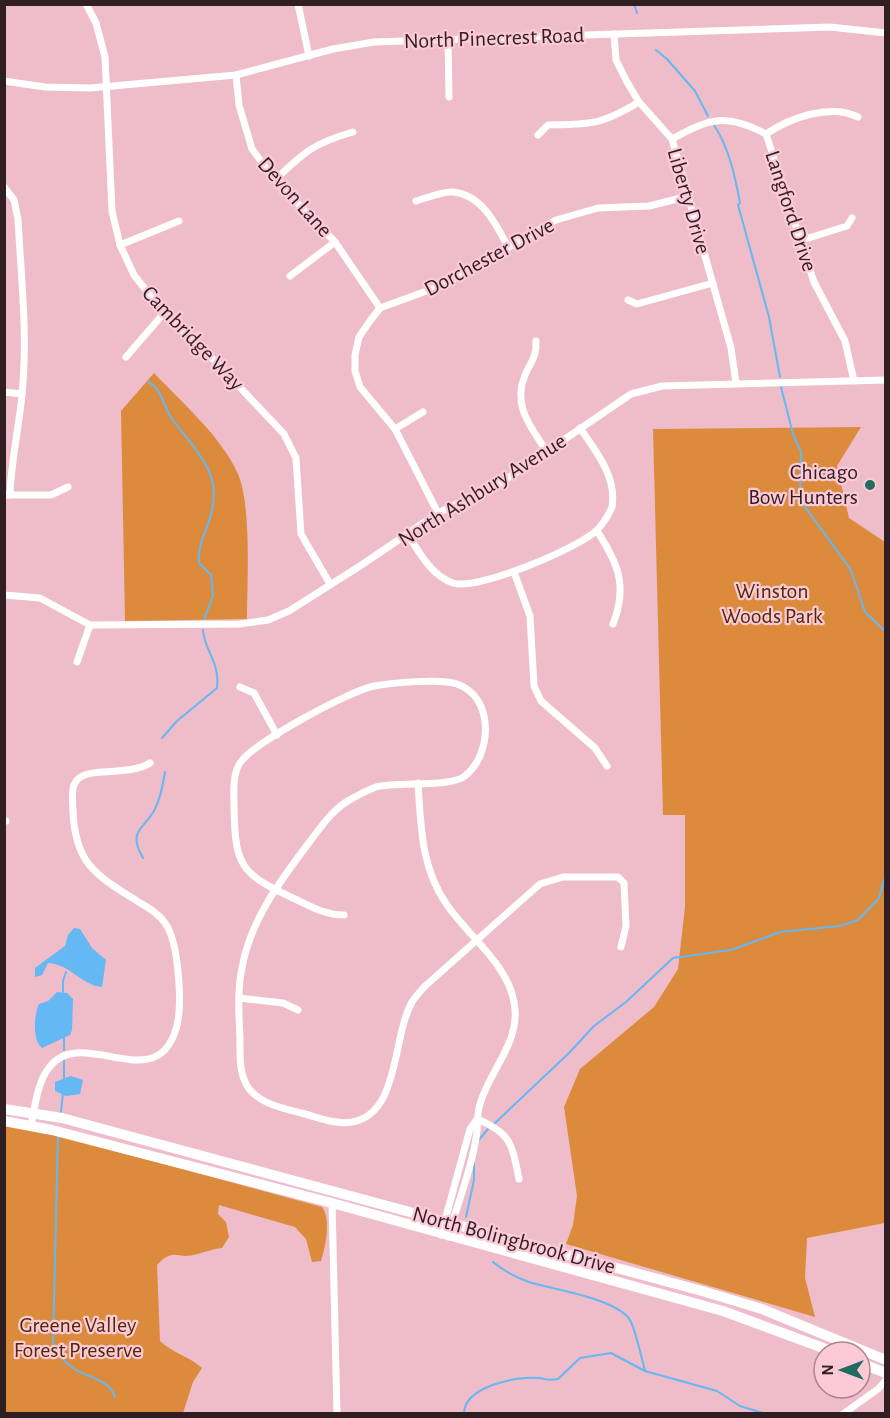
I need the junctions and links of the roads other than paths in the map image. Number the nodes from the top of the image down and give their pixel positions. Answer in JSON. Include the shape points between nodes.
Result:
{"nodes":[{"id":1,"x":86,"y":4,"type":"edge"},
{"id":2,"x":298,"y":4,"type":"edge"},
{"id":3,"x":885,"y":33,"type":"edge"},
{"id":4,"x":614,"y":34,"type":"junction"},
{"id":5,"x":448,"y":39,"type":"junction"},
{"id":6,"x":309,"y":56,"type":"junction"},
{"id":7,"x":236,"y":75,"type":"junction"},
{"id":8,"x":4,"y":81,"type":"edge"},
{"id":9,"x":107,"y":87,"type":"junction"},
{"id":10,"x":449,"y":97,"type":"dead end"},
{"id":11,"x":639,"y":102,"type":"junction"},
{"id":12,"x":858,"y":117,"type":"dead end"},
{"id":13,"x":353,"y":132,"type":"dead end"},
{"id":14,"x":766,"y":134,"type":"junction"},
{"id":15,"x":538,"y":135,"type":"dead end"},
{"id":16,"x":672,"y":139,"type":"junction"},
{"id":17,"x":275,"y":180,"type":"junction"},
{"id":18,"x":4,"y":187,"type":"edge"},
{"id":19,"x":689,"y":195,"type":"junction"},
{"id":20,"x":416,"y":201,"type":"dead end"},
{"id":21,"x":852,"y":218,"type":"dead end"},
{"id":22,"x":179,"y":221,"type":"dead end"},
{"id":23,"x":799,"y":241,"type":"junction"},
{"id":24,"x":335,"y":242,"type":"junction"},
{"id":25,"x":120,"y":244,"type":"junction"},
{"id":26,"x":508,"y":247,"type":"junction"},
{"id":27,"x":290,"y":276,"type":"dead end"},
{"id":28,"x":713,"y":283,"type":"junction"},
{"id":29,"x":628,"y":300,"type":"dead end"},
{"id":30,"x":380,"y":308,"type":"junction"},
{"id":31,"x":164,"y":313,"type":"junction"},
{"id":32,"x":536,"y":340,"type":"dead end"},
{"id":33,"x":126,"y":357,"type":"dead end"},
{"id":34,"x":885,"y":380,"type":"edge"},
{"id":35,"x":854,"y":381,"type":"junction"},
{"id":36,"x":736,"y":383,"type":"junction"},
{"id":37,"x":4,"y":392,"type":"edge"},
{"id":38,"x":22,"y":394,"type":"junction"},
{"id":39,"x":423,"y":412,"type":"dead end"},
{"id":40,"x":580,"y":428,"type":"junction"},
{"id":41,"x":395,"y":429,"type":"junction"},
{"id":42,"x":547,"y":452,"type":"junction"},
{"id":43,"x":68,"y":487,"type":"dead end"},
{"id":44,"x":7,"y":495,"type":"edge"},
{"id":45,"x":438,"y":513,"type":"junction"},
{"id":46,"x":597,"y":531,"type":"junction"},
{"id":47,"x":406,"y":534,"type":"junction"},
{"id":48,"x":514,"y":572,"type":"junction"},
{"id":49,"x":330,"y":584,"type":"junction"},
{"id":50,"x":4,"y":595,"type":"edge"},
{"id":51,"x":613,"y":624,"type":"dead end"},
{"id":52,"x":90,"y":625,"type":"junction"},
{"id":53,"x":77,"y":662,"type":"dead end"},
{"id":54,"x":240,"y":687,"type":"dead end"},
{"id":55,"x":277,"y":735,"type":"junction"},
{"id":56,"x":150,"y":763,"type":"dead end"},
{"id":57,"x":607,"y":766,"type":"dead end"},
{"id":58,"x":418,"y":783,"type":"junction"},
{"id":59,"x":273,"y":889,"type":"junction"},
{"id":60,"x":344,"y":915,"type":"dead end"},
{"id":61,"x":476,"y":941,"type":"junction"},
{"id":62,"x":621,"y":947,"type":"dead end"},
{"id":63,"x":239,"y":998,"type":"junction"},
{"id":64,"x":298,"y":1010,"type":"dead end"},
{"id":65,"x":4,"y":1109,"type":"edge"},
{"id":66,"x":33,"y":1114,"type":"junction"},
{"id":67,"x":477,"y":1119,"type":"junction"},
{"id":68,"x":4,"y":1121,"type":"edge"},
{"id":69,"x":31,"y":1125,"type":"junction"},
{"id":70,"x":519,"y":1179,"type":"dead end"},
{"id":71,"x":332,"y":1203,"type":"junction"},
{"id":72,"x":448,"y":1223,"type":"junction"},
{"id":73,"x":445,"y":1236,"type":"junction"},
{"id":74,"x":812,"y":1344,"type":"edge"},
{"id":75,"x":885,"y":1360,"type":"edge"},
{"id":76,"x":885,"y":1380,"type":"edge"},
{"id":77,"x":337,"y":1413,"type":"edge"},
{"id":78,"x":843,"y":1413,"type":"edge"}],
"edges":[{"from":1,"to":9,"type":"street","name":"Cambridge Way","via":[[101,36]]},
{"from":2,"to":6,"type":"street"},
{"from":3,"to":4,"type":"street","name":"North Pinecrest Road","via":[[830,27]]},
{"from":4,"to":5,"type":"street","name":"North Pinecrest Road"},
{"from":4,"to":11,"type":"street","name":"Liberty Drive","via":[[616,60]]},
{"from":5,"to":6,"type":"street","name":"North Pinecrest Road","via":[[374,42]]},
{"from":5,"to":10,"type":"street"},
{"from":6,"to":7,"type":"street","name":"North Pinecrest Road"},
{"from":7,"to":9,"type":"street","name":"North Pinecrest Road"},
{"from":7,"to":17,"type":"street","name":"Devon Lane","via":[[239,105],[252,149]]},
{"from":8,"to":9,"type":"street","name":"North Pinecrest Road","via":[[61,88]]},
{"from":9,"to":25,"type":"street","name":"Cambridge Way","via":[[112,211]]},
{"from":11,"to":15,"type":"street","via":[[612,119],[591,124],[548,125]]},
{"from":11,"to":16,"type":"street","name":"Liberty Drive"},
{"from":12,"to":14,"type":"street","via":[[846,111],[799,117]]},
{"from":13,"to":17,"type":"street","via":[[322,141]]},
{"from":14,"to":16,"type":"street","name":"Langford Drive","via":[[733,120],[716,119]]},
{"from":14,"to":23,"type":"street","name":"Langford Drive"},
{"from":16,"to":19,"type":"street","name":"Liberty Drive"},
{"from":17,"to":24,"type":"street","name":"Devon Lane"},
{"from":18,"to":38,"type":"street","via":[[14,200],[18,219],[24,349]]},
{"from":19,"to":26,"type":"street","name":"Dorchester Drive","via":[[649,206],[598,208],[556,219]]},
{"from":19,"to":28,"type":"street","name":"Liberty Drive"},
{"from":20,"to":26,"type":"street","via":[[452,192],[472,198],[492,217]]},
{"from":21,"to":23,"type":"street","via":[[847,226]]},
{"from":22,"to":25,"type":"street"},
{"from":23,"to":35,"type":"street","name":"Langford Drive","via":[[814,282],[845,340]]},
{"from":24,"to":27,"type":"street"},
{"from":24,"to":30,"type":"street","name":"Devon Lane"},
{"from":25,"to":31,"type":"street","name":"Cambridge Way","via":[[134,275]]},
{"from":26,"to":30,"type":"street","name":"Dorchester Drive","via":[[443,285]]},
{"from":28,"to":29,"type":"street","via":[[637,304]]},
{"from":28,"to":36,"type":"street","name":"Liberty Drive"},
{"from":30,"to":41,"type":"street","via":[[359,337],[355,371],[360,387]]},
{"from":31,"to":33,"type":"street"},
{"from":31,"to":49,"type":"street","name":"Cambridge Way","via":[[284,434],[296,458],[301,534]]},
{"from":32,"to":42,"type":"street","via":[[536,354],[519,397],[523,415]]},
{"from":34,"to":35,"type":"street","name":"North Ashbury Avenue"},
{"from":35,"to":36,"type":"street","name":"North Ashbury Avenue"},
{"from":36,"to":40,"type":"street","name":"North Ashbury Avenue","via":[[645,389]]},
{"from":37,"to":38,"type":"street"},
{"from":38,"to":44,"type":"street"},
{"from":39,"to":41,"type":"street"},
{"from":40,"to":42,"type":"street","name":"North Ashbury Avenue"},
{"from":40,"to":46,"type":"street","via":[[611,477],[612,508]]},
{"from":41,"to":45,"type":"street"},
{"from":42,"to":45,"type":"street","name":"North Ashbury Avenue","via":[[492,488]]},
{"from":43,"to":44,"type":"street","via":[[51,495]]},
{"from":45,"to":47,"type":"street","name":"North Ashbury Avenue"},
{"from":46,"to":48,"type":"street"},
{"from":46,"to":51,"type":"street","via":[[620,576],[620,606]]},
{"from":47,"to":48,"type":"street","via":[[432,569],[453,583],[471,585]]},
{"from":47,"to":49,"type":"street","name":"North Ashbury Avenue"},
{"from":48,"to":57,"type":"street","via":[[530,616],[534,686],[541,701],[595,748]]},
{"from":49,"to":52,"type":"street","name":"North Ashbury Avenue","via":[[289,610],[260,622]]},
{"from":50,"to":52,"type":"street","via":[[40,598]]},
{"from":52,"to":53,"type":"street"},
{"from":54,"to":55,"type":"street","via":[[254,693]]},
{"from":55,"to":58,"type":"street","via":[[371,686],[409,682],[457,684],[471,692],[483,709],[485,744],[476,766],[462,779]]},
{"from":55,"to":59,"type":"street","via":[[252,750],[240,764],[234,781],[235,844],[241,862],[253,878]]},
{"from":56,"to":66,"type":"street","via":[[135,771],[91,773],[77,780],[73,790],[75,836],[80,854],[92,871],[157,915],[169,930],[176,950],[177,1028],[162,1052],[141,1061],[86,1052],[59,1059],[42,1079]]},
{"from":58,"to":59,"type":"street","via":[[377,787],[349,800],[333,812]]},
{"from":58,"to":61,"type":"street","via":[[422,849],[432,879]]},
{"from":59,"to":60,"type":"street","via":[[328,915]]},
{"from":59,"to":63,"type":"street","via":[[242,966]]},
{"from":61,"to":62,"type":"street","via":[[540,884],[563,877],[618,877],[624,883],[626,926]]},
{"from":61,"to":63,"type":"street","via":[[424,987],[411,1004],[384,1097],[374,1113],[352,1122],[335,1122],[277,1107],[246,1086],[240,1069]]},
{"from":61,"to":67,"type":"street","via":[[503,973],[515,1010],[512,1038],[487,1086]]},
{"from":63,"to":64,"type":"street","via":[[282,1003]]},
{"from":65,"to":66,"type":"main road","name":"North Bolingbrook Drive"},
{"from":66,"to":69,"type":"street"},
{"from":66,"to":72,"type":"main road","name":"North Bolingbrook Drive"},
{"from":67,"to":70,"type":"street","via":[[501,1130],[509,1140]]},
{"from":67,"to":72,"type":"street","via":[[477,1131]]},
{"from":68,"to":69,"type":"main road","name":"North Bolingbrook Drive"},
{"from":69,"to":71,"type":"main road","name":"North Bolingbrook Drive"},
{"from":71,"to":73,"type":"main road","name":"North Bolingbrook Drive"},
{"from":71,"to":77,"type":"street"},
{"from":72,"to":73,"type":"street"},
{"from":72,"to":75,"type":"main road","name":"North Bolingbrook Drive","via":[[762,1309]]},
{"from":73,"to":74,"type":"main road","name":"North Bolingbrook Drive","via":[[723,1311]]},
{"from":76,"to":78,"type":"street"}]}
